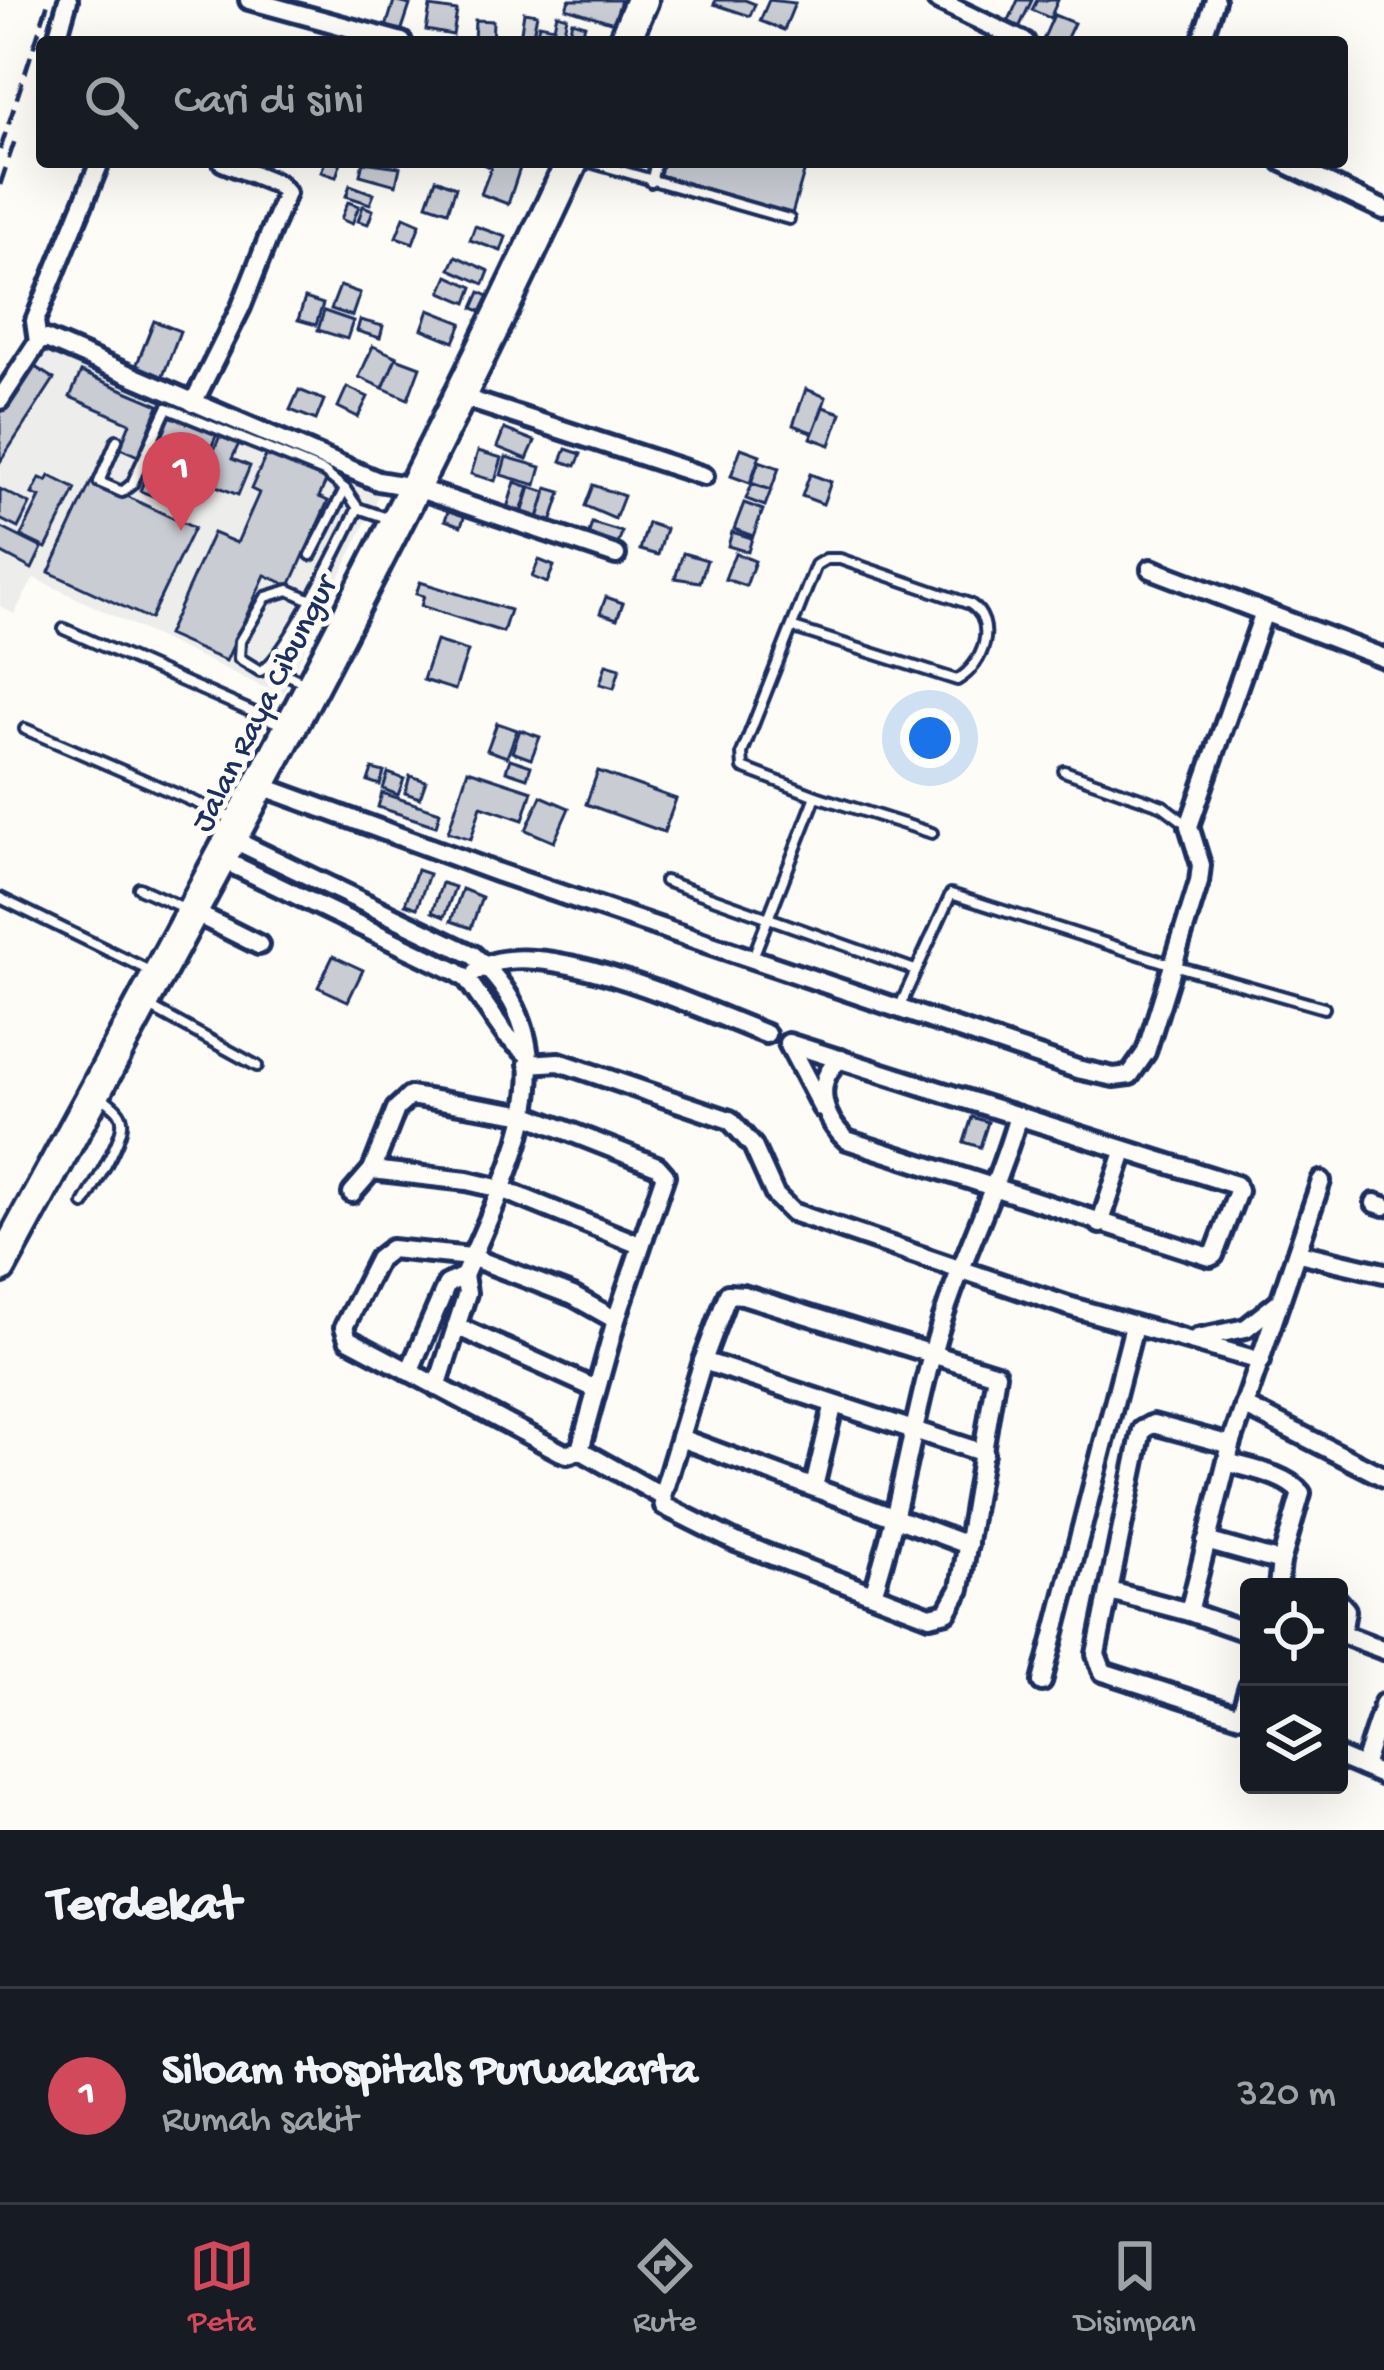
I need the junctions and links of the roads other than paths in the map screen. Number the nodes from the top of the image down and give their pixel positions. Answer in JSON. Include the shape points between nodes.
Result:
{"nodes":[{"id":1,"x":68,"y":0,"type":"edge"},
{"id":2,"x":249,"y":0,"type":"edge"},
{"id":3,"x":642,"y":0,"type":"edge"},
{"id":4,"x":938,"y":0,"type":"edge"},
{"id":5,"x":1215,"y":0,"type":"edge"},
{"id":6,"x":58,"y":36,"type":"edge"},
{"id":7,"x":380,"y":36,"type":"edge"},
{"id":8,"x":627,"y":36,"type":"edge"},
{"id":9,"x":1013,"y":36,"type":"edge"},
{"id":10,"x":1203,"y":36,"type":"edge"},
{"id":11,"x":98,"y":168,"type":"edge"},
{"id":12,"x":239,"y":168,"type":"edge"},
{"id":13,"x":569,"y":168,"type":"edge"},
{"id":14,"x":608,"y":168,"type":"edge"},
{"id":15,"x":654,"y":168,"type":"edge"},
{"id":16,"x":1296,"y":168,"type":"edge"},
{"id":17,"x":651,"y":182,"type":"junction"},
{"id":18,"x":1384,"y":210,"type":"edge"},
{"id":19,"x":789,"y":219,"type":"dead end"},
{"id":20,"x":38,"y":343,"type":"junction"},
{"id":21,"x":458,"y":396,"type":"junction"},
{"id":22,"x":0,"y":400,"type":"edge"},
{"id":23,"x":193,"y":403,"type":"junction"},
{"id":24,"x":117,"y":440,"type":"dead end"},
{"id":25,"x":704,"y":476,"type":"dead end"},
{"id":26,"x":413,"y":487,"type":"junction"},
{"id":27,"x":345,"y":489,"type":"junction"},
{"id":28,"x":358,"y":508,"type":"junction"},
{"id":29,"x":394,"y":521,"type":"junction"},
{"id":30,"x":311,"y":555,"type":"dead end"},
{"id":31,"x":616,"y":555,"type":"dead end"},
{"id":32,"x":1151,"y":569,"type":"dead end"},
{"id":33,"x":311,"y":600,"type":"junction"},
{"id":34,"x":1264,"y":612,"type":"junction"},
{"id":35,"x":794,"y":628,"type":"junction"},
{"id":36,"x":64,"y":629,"type":"dead end"},
{"id":37,"x":1384,"y":658,"type":"edge"},
{"id":38,"x":274,"y":662,"type":"junction"},
{"id":39,"x":310,"y":686,"type":"junction"},
{"id":40,"x":289,"y":728,"type":"junction"},
{"id":41,"x":25,"y":729,"type":"dead end"},
{"id":42,"x":1064,"y":771,"type":"dead end"},
{"id":43,"x":260,"y":785,"type":"junction"},
{"id":44,"x":816,"y":796,"type":"junction"},
{"id":45,"x":1190,"y":826,"type":"junction"},
{"id":46,"x":932,"y":833,"type":"dead end"},
{"id":47,"x":230,"y":839,"type":"junction"},
{"id":48,"x":665,"y":880,"type":"dead end"},
{"id":49,"x":140,"y":888,"type":"dead end"},
{"id":50,"x":0,"y":898,"type":"edge"},
{"id":51,"x":381,"y":910,"type":"junction"},
{"id":52,"x":193,"y":912,"type":"junction"},
{"id":53,"x":769,"y":919,"type":"junction"},
{"id":54,"x":370,"y":930,"type":"junction"},
{"id":55,"x":259,"y":945,"type":"dead end"},
{"id":56,"x":752,"y":959,"type":"junction"},
{"id":57,"x":485,"y":965,"type":"junction"},
{"id":58,"x":1173,"y":965,"type":"junction"},
{"id":59,"x":915,"y":970,"type":"junction"},
{"id":60,"x":157,"y":975,"type":"junction"},
{"id":61,"x":467,"y":979,"type":"junction"},
{"id":62,"x":142,"y":1003,"type":"junction"},
{"id":63,"x":899,"y":1008,"type":"junction"},
{"id":64,"x":1324,"y":1008,"type":"dead end"},
{"id":65,"x":766,"y":1034,"type":"dead end"},
{"id":66,"x":527,"y":1059,"type":"junction"},
{"id":67,"x":841,"y":1059,"type":"junction"},
{"id":68,"x":257,"y":1066,"type":"dead end"},
{"id":69,"x":96,"y":1092,"type":"junction"},
{"id":70,"x":822,"y":1108,"type":"junction"},
{"id":71,"x":527,"y":1115,"type":"junction"},
{"id":72,"x":1018,"y":1116,"type":"junction"},
{"id":73,"x":1124,"y":1152,"type":"junction"},
{"id":74,"x":372,"y":1170,"type":"junction"},
{"id":75,"x":1321,"y":1181,"type":"dead end"},
{"id":76,"x":991,"y":1186,"type":"junction"},
{"id":77,"x":501,"y":1189,"type":"junction"},
{"id":78,"x":352,"y":1193,"type":"dead end"},
{"id":79,"x":84,"y":1204,"type":"dead end"},
{"id":80,"x":1100,"y":1224,"type":"junction"},
{"id":81,"x":640,"y":1245,"type":"junction"},
{"id":82,"x":1299,"y":1252,"type":"junction"},
{"id":83,"x":471,"y":1257,"type":"junction"},
{"id":84,"x":0,"y":1267,"type":"edge"},
{"id":85,"x":960,"y":1268,"type":"junction"},
{"id":86,"x":1384,"y":1273,"type":"edge"},
{"id":87,"x":464,"y":1276,"type":"junction"},
{"id":88,"x":1281,"y":1300,"type":"junction"},
{"id":89,"x":616,"y":1320,"type":"junction"},
{"id":90,"x":456,"y":1326,"type":"junction"},
{"id":91,"x":1134,"y":1327,"type":"junction"},
{"id":92,"x":1180,"y":1339,"type":"junction"},
{"id":93,"x":932,"y":1352,"type":"junction"},
{"id":94,"x":703,"y":1361,"type":"junction"},
{"id":95,"x":1261,"y":1361,"type":"junction"},
{"id":96,"x":409,"y":1372,"type":"junction"},
{"id":97,"x":437,"y":1387,"type":"junction"},
{"id":98,"x":596,"y":1389,"type":"junction"},
{"id":99,"x":1244,"y":1406,"type":"junction"},
{"id":100,"x":833,"y":1407,"type":"junction"},
{"id":101,"x":916,"y":1432,"type":"junction"},
{"id":102,"x":680,"y":1438,"type":"junction"},
{"id":103,"x":580,"y":1450,"type":"junction"},
{"id":104,"x":984,"y":1453,"type":"junction"},
{"id":105,"x":1229,"y":1453,"type":"junction"},
{"id":106,"x":1384,"y":1477,"type":"edge"},
{"id":107,"x":814,"y":1487,"type":"junction"},
{"id":108,"x":662,"y":1496,"type":"junction"},
{"id":109,"x":895,"y":1519,"type":"junction"},
{"id":110,"x":1206,"y":1541,"type":"junction"},
{"id":111,"x":968,"y":1546,"type":"junction"},
{"id":112,"x":1281,"y":1562,"type":"junction"},
{"id":113,"x":1282,"y":1578,"type":"edge"},
{"id":114,"x":1110,"y":1591,"type":"junction"},
{"id":115,"x":873,"y":1594,"type":"junction"},
{"id":116,"x":1189,"y":1612,"type":"junction"},
{"id":117,"x":1240,"y":1630,"type":"edge"},
{"id":118,"x":1348,"y":1641,"type":"edge"},
{"id":119,"x":1384,"y":1650,"type":"edge"},
{"id":120,"x":1042,"y":1682,"type":"dead end"},
{"id":121,"x":1384,"y":1703,"type":"edge"},
{"id":122,"x":1240,"y":1717,"type":"edge"},
{"id":123,"x":1348,"y":1761,"type":"edge"},
{"id":124,"x":1363,"y":1767,"type":"junction"},
{"id":125,"x":1384,"y":1775,"type":"edge"}],
"edges":[{"from":1,"to":6,"type":"street"},
{"from":2,"to":7,"type":"street"},
{"from":3,"to":8,"type":"highway"},
{"from":4,"to":9,"type":"street"},
{"from":5,"to":10,"type":"street"},
{"from":11,"to":20,"type":"street","via":[[35,321]]},
{"from":12,"to":23,"type":"street","via":[[286,193]]},
{"from":13,"to":21,"type":"highway","name":"Jalan Raya Cibungur"},
{"from":14,"to":17,"type":"lane"},
{"from":15,"to":17,"type":"lane"},
{"from":16,"to":18,"type":"street"},
{"from":17,"to":19,"type":"lane"},
{"from":20,"to":22,"type":"street"},
{"from":20,"to":23,"type":"street","via":[[52,340]]},
{"from":21,"to":25,"type":"street"},
{"from":21,"to":26,"type":"highway","name":"Jalan Raya Cibungur"},
{"from":23,"to":26,"type":"street","via":[[378,481]]},
{"from":24,"to":27,"type":"lane","via":[[99,482],[122,492],[167,408],[324,472]]},
{"from":26,"to":29,"type":"highway","name":"Jalan Raya Cibungur"},
{"from":26,"to":31,"type":"street"},
{"from":27,"to":28,"type":"lane"},
{"from":27,"to":30,"type":"lane"},
{"from":28,"to":29,"type":"lane"},
{"from":28,"to":33,"type":"lane"},
{"from":29,"to":39,"type":"highway","name":"Jalan Raya Cibungur"},
{"from":32,"to":34,"type":"street"},
{"from":33,"to":38,"type":"lane"},
{"from":33,"to":38,"type":"lane","via":[[282,590],[253,615],[239,658],[260,671]]},
{"from":34,"to":37,"type":"street"},
{"from":34,"to":45,"type":"street"},
{"from":35,"to":35,"type":"lane","via":[[957,680],[973,667],[987,625],[970,604],[826,559],[816,565]]},
{"from":35,"to":44,"type":"lane","via":[[742,753],[743,768]]},
{"from":36,"to":40,"type":"lane"},
{"from":38,"to":39,"type":"lane"},
{"from":39,"to":40,"type":"highway","name":"Jalan Raya Cibungur"},
{"from":40,"to":43,"type":"highway","name":"Jalan Raya Cibungur"},
{"from":41,"to":47,"type":"lane"},
{"from":42,"to":45,"type":"lane","via":[[1163,806]]},
{"from":43,"to":47,"type":"highway","name":"Jalan Raya Cibungur"},
{"from":43,"to":56,"type":"street"},
{"from":44,"to":46,"type":"lane"},
{"from":44,"to":53,"type":"lane"},
{"from":45,"to":58,"type":"street","via":[[1201,866]]},
{"from":47,"to":51,"type":"street"},
{"from":47,"to":52,"type":"highway","name":"Jalan Raya Cibungur"},
{"from":47,"to":54,"type":"street"},
{"from":48,"to":53,"type":"lane"},
{"from":49,"to":52,"type":"lane"},
{"from":50,"to":60,"type":"lane"},
{"from":51,"to":54,"type":"street"},
{"from":51,"to":57,"type":"street"},
{"from":52,"to":55,"type":"street"},
{"from":52,"to":60,"type":"highway","name":"Jalan Raya Cibungur"},
{"from":53,"to":56,"type":"lane"},
{"from":53,"to":59,"type":"lane"},
{"from":54,"to":61,"type":"street"},
{"from":56,"to":63,"type":"street"},
{"from":57,"to":61,"type":"street"},
{"from":57,"to":65,"type":"street","via":[[537,957],[584,968]]},
{"from":57,"to":66,"type":"street","via":[[521,1016]]},
{"from":58,"to":59,"type":"lane","via":[[951,894]]},
{"from":58,"to":63,"type":"street","via":[[1146,1052],[1130,1075],[1077,1069]]},
{"from":58,"to":64,"type":"lane"},
{"from":59,"to":63,"type":"lane"},
{"from":60,"to":62,"type":"highway","name":"Jalan Raya Cibungur"},
{"from":61,"to":66,"type":"street"},
{"from":62,"to":68,"type":"lane"},
{"from":62,"to":69,"type":"highway","name":"Jalan Raya Cibungur"},
{"from":66,"to":71,"type":"street"},
{"from":66,"to":85,"type":"street","via":[[560,1062],[730,1120],[783,1206]]},
{"from":67,"to":70,"type":"street","via":[[829,1073]]},
{"from":67,"to":70,"type":"street","via":[[788,1043]]},
{"from":67,"to":72,"type":"street"},
{"from":69,"to":79,"type":"lane","via":[[123,1120]]},
{"from":69,"to":84,"type":"highway","name":"Jalan Raya Cibungur"},
{"from":70,"to":76,"type":"street","via":[[847,1140]]},
{"from":71,"to":74,"type":"street","via":[[410,1096],[396,1109]]},
{"from":71,"to":77,"type":"street"},
{"from":71,"to":81,"type":"street","via":[[662,1170]]},
{"from":72,"to":73,"type":"street"},
{"from":72,"to":76,"type":"street"},
{"from":73,"to":80,"type":"street"},
{"from":73,"to":80,"type":"street","via":[[1238,1191],[1210,1257]]},
{"from":74,"to":77,"type":"street"},
{"from":74,"to":78,"type":"street"},
{"from":75,"to":82,"type":"street"},
{"from":76,"to":80,"type":"street"},
{"from":76,"to":85,"type":"street"},
{"from":77,"to":81,"type":"street"},
{"from":77,"to":83,"type":"street"},
{"from":81,"to":89,"type":"street"},
{"from":82,"to":86,"type":"street"},
{"from":82,"to":88,"type":"street"},
{"from":83,"to":87,"type":"street"},
{"from":83,"to":89,"type":"street"},
{"from":83,"to":96,"type":"street","via":[[391,1249],[378,1258],[344,1334]]},
{"from":85,"to":91,"type":"street"},
{"from":85,"to":93,"type":"street"},
{"from":87,"to":90,"type":"street"},
{"from":87,"to":96,"type":"street","via":[[447,1284]]},
{"from":88,"to":92,"type":"street","via":[[1231,1333]]},
{"from":88,"to":95,"type":"street"},
{"from":89,"to":98,"type":"street"},
{"from":90,"to":97,"type":"street"},
{"from":90,"to":98,"type":"street"},
{"from":91,"to":92,"type":"street"},
{"from":91,"to":120,"type":"street"},
{"from":92,"to":95,"type":"street"},
{"from":93,"to":94,"type":"street","via":[[733,1293]]},
{"from":93,"to":101,"type":"street"},
{"from":93,"to":104,"type":"street","via":[[996,1374]]},
{"from":94,"to":100,"type":"street"},
{"from":94,"to":102,"type":"street"},
{"from":95,"to":99,"type":"street"},
{"from":96,"to":97,"type":"street"},
{"from":97,"to":103,"type":"street","via":[[561,1452]]},
{"from":98,"to":103,"type":"street"},
{"from":99,"to":105,"type":"street"},
{"from":99,"to":106,"type":"street"},
{"from":100,"to":101,"type":"street"},
{"from":100,"to":107,"type":"street"},
{"from":101,"to":104,"type":"street"},
{"from":101,"to":109,"type":"street"},
{"from":102,"to":107,"type":"street"},
{"from":102,"to":108,"type":"street"},
{"from":103,"to":108,"type":"street"},
{"from":104,"to":111,"type":"street"},
{"from":105,"to":110,"type":"street"},
{"from":105,"to":112,"type":"street","via":[[1301,1493]]},
{"from":105,"to":114,"type":"street","via":[[1154,1424],[1142,1430]]},
{"from":107,"to":109,"type":"street"},
{"from":108,"to":115,"type":"street","via":[[670,1511]]},
{"from":109,"to":111,"type":"street"},
{"from":109,"to":115,"type":"street"},
{"from":110,"to":112,"type":"street"},
{"from":110,"to":116,"type":"street"},
{"from":111,"to":115,"type":"street","via":[[960,1589],[940,1616]]},
{"from":112,"to":113,"type":"street"},
{"from":114,"to":116,"type":"street"},
{"from":114,"to":122,"type":"street","via":[[1096,1654],[1103,1672]]},
{"from":116,"to":117,"type":"street"},
{"from":118,"to":119,"type":"street"},
{"from":121,"to":124,"type":"street"},
{"from":123,"to":124,"type":"street"},
{"from":124,"to":125,"type":"street"}]}
